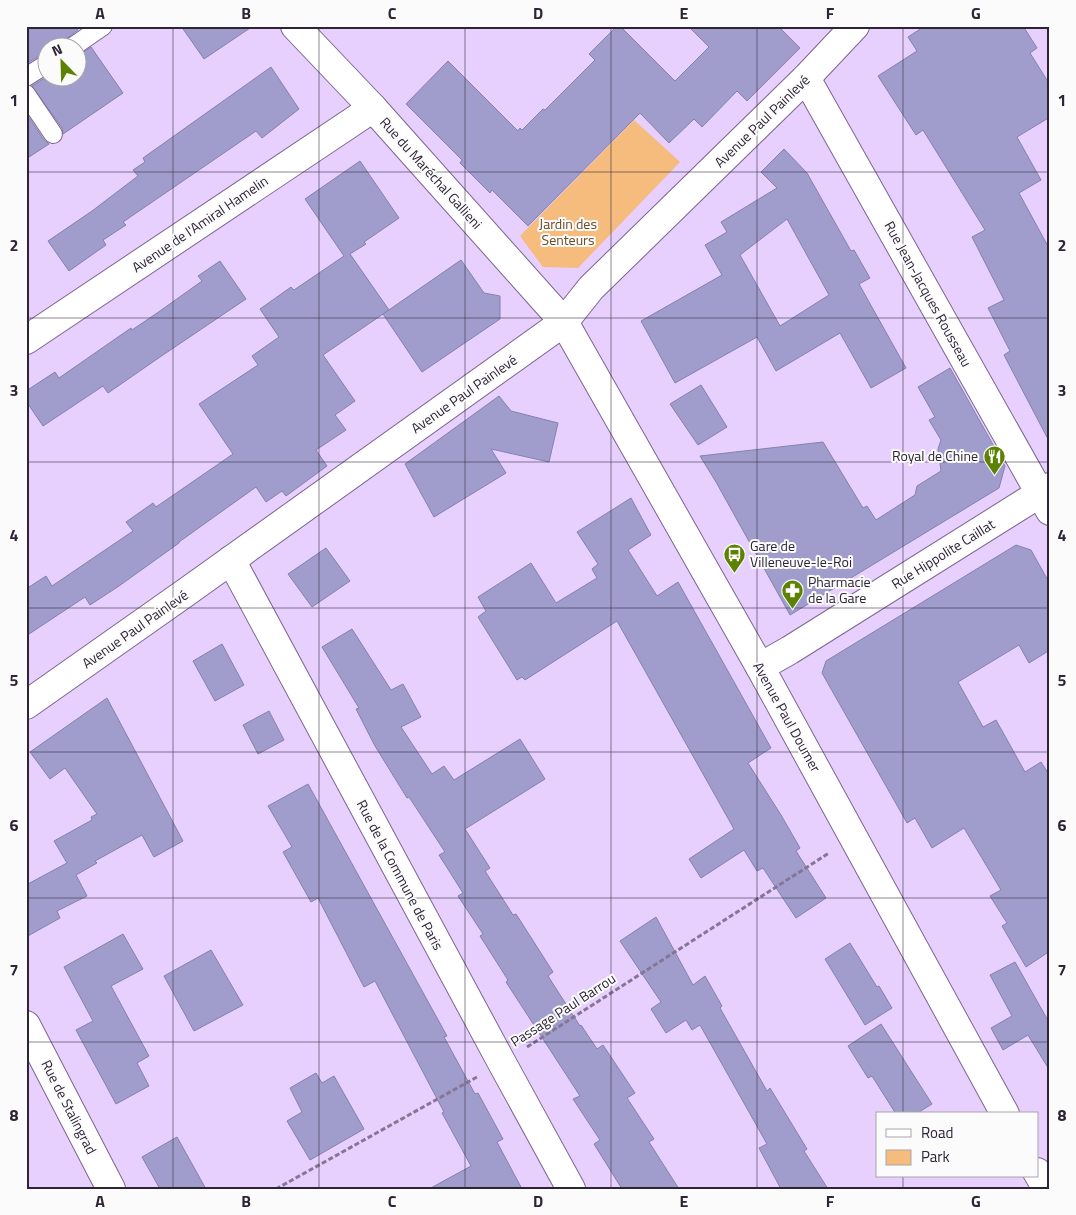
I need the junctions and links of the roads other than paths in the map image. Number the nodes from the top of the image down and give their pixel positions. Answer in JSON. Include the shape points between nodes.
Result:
{"nodes":[{"id":1,"x":103,"y":26,"type":"edge"},
{"id":2,"x":295,"y":26,"type":"edge"},
{"id":3,"x":855,"y":26,"type":"edge"},
{"id":4,"x":86,"y":38,"type":"edge"},
{"id":5,"x":38,"y":69,"type":"edge"},
{"id":6,"x":26,"y":77,"type":"edge"},
{"id":7,"x":806,"y":78,"type":"junction"},
{"id":8,"x":26,"y":94,"type":"edge"},
{"id":9,"x":373,"y":108,"type":"junction"},
{"id":10,"x":53,"y":134,"type":"dead end"},
{"id":11,"x":564,"y":322,"type":"junction"},
{"id":12,"x":28,"y":336,"type":"edge"},
{"id":13,"x":1046,"y":497,"type":"edge"},
{"id":14,"x":231,"y":560,"type":"junction"},
{"id":15,"x":760,"y":667,"type":"junction"},
{"id":16,"x":26,"y":705,"type":"edge"},
{"id":17,"x":26,"y":1025,"type":"edge"},
{"id":18,"x":1004,"y":1112,"type":"edge"},
{"id":19,"x":1038,"y":1174,"type":"edge"},
{"id":20,"x":111,"y":1189,"type":"edge"},
{"id":21,"x":571,"y":1189,"type":"edge"},
{"id":22,"x":1047,"y":1189,"type":"edge"}],
"edges":[{"from":1,"to":4,"type":"lane"},
{"from":2,"to":9,"type":"street","name":"Rue du Maréchal Gallieni"},
{"from":3,"to":7,"type":"street","name":"Avenue Paul Painlevé"},
{"from":5,"to":6,"type":"lane"},
{"from":7,"to":11,"type":"street","name":"Avenue Paul Painlevé","via":[[591,288]]},
{"from":7,"to":13,"type":"street","name":"Rue Jean-Jacques Rousseau"},
{"from":8,"to":10,"type":"lane"},
{"from":9,"to":11,"type":"street","name":"Rue du Maréchal Gallieni"},
{"from":9,"to":12,"type":"street","name":"Avenue de l'Amiral Hamelin"},
{"from":11,"to":14,"type":"street","name":"Avenue Paul Painlevé"},
{"from":11,"to":15,"type":"street","name":"Avenue Paul Doumer"},
{"from":13,"to":15,"type":"street","name":"Rue Hippolite Caillat"},
{"from":14,"to":16,"type":"street","name":"Avenue Paul Painlevé"},
{"from":14,"to":21,"type":"street","name":"Rue de la Commune de Paris"},
{"from":15,"to":18,"type":"street","name":"Avenue Paul Doumer"},
{"from":17,"to":20,"type":"street","name":"Rue de Stalingrad"},
{"from":19,"to":22,"type":"street"}]}
